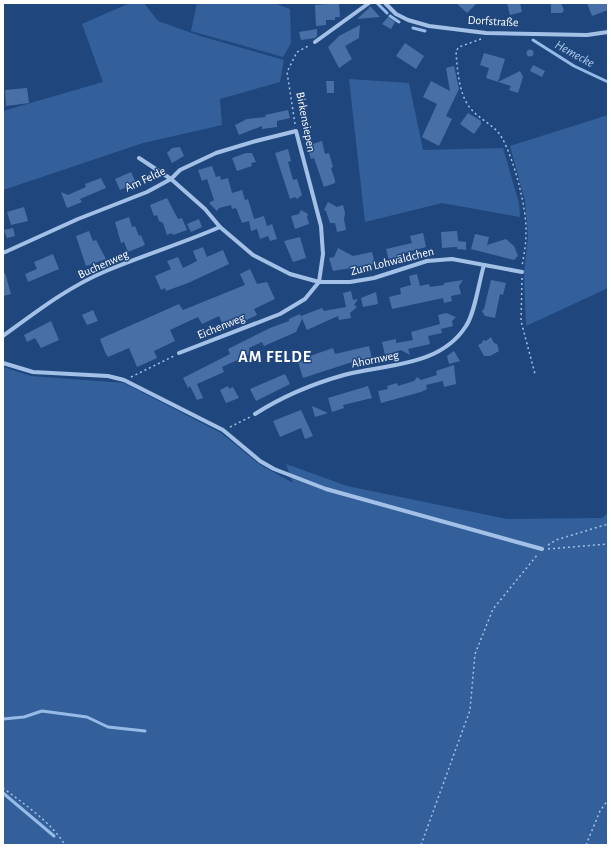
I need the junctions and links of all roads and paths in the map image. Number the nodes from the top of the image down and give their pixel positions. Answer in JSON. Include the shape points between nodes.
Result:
{"nodes":[{"id":1,"x":369,"y":3,"type":"edge"},
{"id":2,"x":385,"y":3,"type":"edge"},
{"id":3,"x":608,"y":32,"type":"edge"},
{"id":4,"x":486,"y":33,"type":"junction"},
{"id":5,"x":315,"y":42,"type":"joint"},
{"id":6,"x":296,"y":131,"type":"junction"},
{"id":7,"x":139,"y":158,"type":"dead end"},
{"id":8,"x":172,"y":179,"type":"junction"},
{"id":9,"x":220,"y":227,"type":"junction"},
{"id":10,"x":3,"y":253,"type":"edge"},
{"id":11,"x":484,"y":265,"type":"junction"},
{"id":12,"x":522,"y":272,"type":"junction"},
{"id":13,"x":319,"y":282,"type":"junction"},
{"id":14,"x":3,"y":336,"type":"edge"},
{"id":15,"x":179,"y":353,"type":"joint"},
{"id":16,"x":3,"y":363,"type":"edge"},
{"id":17,"x":535,"y":374,"type":"dead end"},
{"id":18,"x":124,"y":380,"type":"junction"},
{"id":19,"x":256,"y":414,"type":"joint"},
{"id":20,"x":223,"y":430,"type":"junction"},
{"id":21,"x":608,"y":524,"type":"edge"},
{"id":22,"x":608,"y":544,"type":"edge"},
{"id":23,"x":542,"y":549,"type":"junction"},
{"id":24,"x":3,"y":788,"type":"edge"},
{"id":25,"x":608,"y":800,"type":"edge"},
{"id":26,"x":65,"y":845,"type":"edge"},
{"id":27,"x":422,"y":845,"type":"edge"},
{"id":28,"x":586,"y":845,"type":"edge"}],
"edges":[{"from":1,"to":5,"type":"street"},
{"from":2,"to":4,"type":"street","name":"Dorfstraße","via":[[396,14],[418,24]]},
{"from":3,"to":4,"type":"street","name":"Dorfstraße","via":[[587,35]]},
{"from":4,"to":12,"type":"path","via":[[472,44],[459,47],[456,56],[466,103],[496,130],[510,158],[522,200],[527,232]]},
{"from":5,"to":6,"type":"path","name":"Birkensiepen","via":[[297,52],[287,72]]},
{"from":6,"to":8,"type":"street","name":"Am Felde","via":[[256,140],[216,154],[180,170]]},
{"from":6,"to":13,"type":"street","name":"Birkensiepen","via":[[321,226],[323,254]]},
{"from":7,"to":8,"type":"street","name":"Zum Lohwäldchen"},
{"from":8,"to":9,"type":"street","name":"Zum Lohwäldchen","via":[[205,209]]},
{"from":8,"to":10,"type":"street","name":"Am Felde"},
{"from":9,"to":13,"type":"street","name":"Zum Lohwäldchen","via":[[263,262],[290,274]]},
{"from":9,"to":14,"type":"street","name":"Buchenweg","via":[[88,280],[58,296]]},
{"from":11,"to":12,"type":"street","name":"Zum Lohwäldchen"},
{"from":11,"to":13,"type":"street","name":"Zum Lohwäldchen","via":[[460,259],[435,260],[363,280]]},
{"from":11,"to":19,"type":"street","name":"Ahornweg","via":[[469,321],[456,339],[444,349],[413,362],[344,375],[309,386],[276,401]]},
{"from":12,"to":17,"type":"path","via":[[521,321]]},
{"from":13,"to":15,"type":"street","name":"Eichenweg","via":[[305,299],[280,314]]},
{"from":15,"to":18,"type":"path"},
{"from":16,"to":18,"type":"street","via":[[33,372],[108,376]]},
{"from":18,"to":20,"type":"street"},
{"from":19,"to":20,"type":"path"},
{"from":20,"to":23,"type":"street","via":[[260,461],[326,489]]},
{"from":21,"to":23,"type":"path","via":[[556,540]]},
{"from":22,"to":23,"type":"path"},
{"from":23,"to":27,"type":"path","via":[[493,609],[475,654],[470,710]]},
{"from":24,"to":26,"type":"path","via":[[59,836]]},
{"from":25,"to":28,"type":"path"}]}
